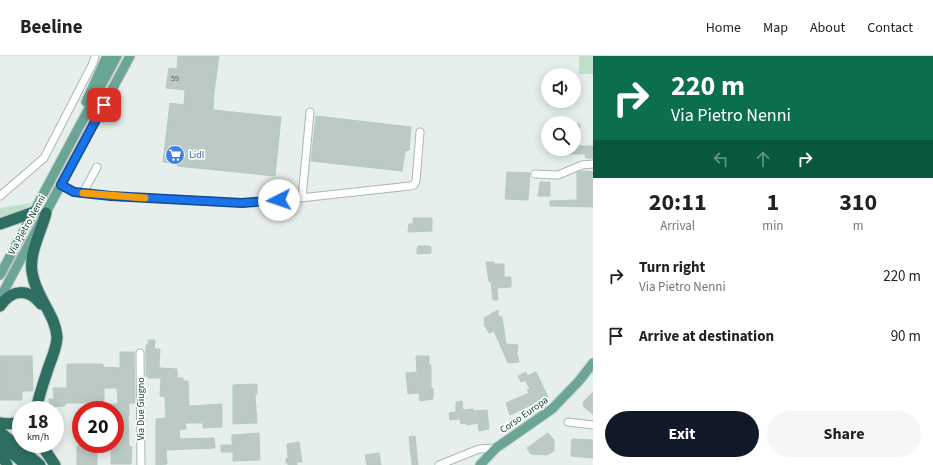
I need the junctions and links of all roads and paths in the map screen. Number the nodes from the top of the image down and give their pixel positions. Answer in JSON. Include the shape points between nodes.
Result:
{"nodes":[{"id":1,"x":95,"y":56,"type":"edge"},
{"id":2,"x":107,"y":56,"type":"edge"},
{"id":3,"x":117,"y":56,"type":"edge"},
{"id":4,"x":130,"y":56,"type":"edge"},
{"id":5,"x":310,"y":112,"type":"dead end"},
{"id":6,"x":420,"y":132,"type":"dead end"},
{"id":7,"x":65,"y":154,"type":"junction"},
{"id":8,"x":593,"y":164,"type":"edge"},
{"id":9,"x":97,"y":167,"type":"dead end"},
{"id":10,"x":535,"y":174,"type":"dead end"},
{"id":11,"x":61,"y":185,"type":"junction"},
{"id":12,"x":83,"y":193,"type":"junction"},
{"id":13,"x":0,"y":196,"type":"edge"},
{"id":14,"x":302,"y":198,"type":"junction"},
{"id":15,"x":34,"y":212,"type":"junction"},
{"id":16,"x":46,"y":213,"type":"junction"},
{"id":17,"x":0,"y":224,"type":"edge"},
{"id":18,"x":0,"y":275,"type":"edge"},
{"id":19,"x":0,"y":298,"type":"edge"},
{"id":20,"x":0,"y":306,"type":"edge"},
{"id":21,"x":52,"y":318,"type":"junction"},
{"id":22,"x":140,"y":353,"type":"dead end"},
{"id":23,"x":593,"y":362,"type":"edge"},
{"id":24,"x":38,"y":397,"type":"junction"},
{"id":25,"x":36,"y":401,"type":"edge"},
{"id":26,"x":37,"y":401,"type":"edge"},
{"id":27,"x":0,"y":422,"type":"edge"},
{"id":28,"x":568,"y":422,"type":"dead end"},
{"id":29,"x":12,"y":424,"type":"edge"},
{"id":30,"x":593,"y":425,"type":"edge"},
{"id":31,"x":0,"y":432,"type":"edge"},
{"id":32,"x":0,"y":443,"type":"edge"},
{"id":33,"x":0,"y":450,"type":"edge"},
{"id":34,"x":490,"y":450,"type":"junction"},
{"id":35,"x":472,"y":451,"type":"junction"},
{"id":36,"x":46,"y":453,"type":"edge"},
{"id":37,"x":7,"y":465,"type":"edge"},
{"id":38,"x":26,"y":465,"type":"edge"},
{"id":39,"x":40,"y":465,"type":"edge"},
{"id":40,"x":55,"y":465,"type":"edge"},
{"id":41,"x":141,"y":465,"type":"edge"},
{"id":42,"x":439,"y":465,"type":"edge"},
{"id":43,"x":480,"y":465,"type":"edge"}],
"edges":[{"from":1,"to":13,"type":"street","via":[[44,158]]},
{"from":2,"to":7,"type":"main road","via":[[71,133]]},
{"from":3,"to":7,"type":"main road","name":"Via Pietro Nenni"},
{"from":4,"to":11,"type":"main road","name":"Via Pietro Nenni"},
{"from":5,"to":14,"type":"street"},
{"from":6,"to":14,"type":"street","via":[[416,181],[412,186]]},
{"from":7,"to":15,"type":"main road","name":"Via Pietro Nenni"},
{"from":8,"to":10,"type":"street","via":[[582,165],[558,175]]},
{"from":9,"to":12,"type":"street"},
{"from":11,"to":12,"type":"street","via":[[74,192]]},
{"from":11,"to":16,"type":"main road","name":"Via Pietro Nenni"},
{"from":12,"to":14,"type":"street","via":[[242,203]]},
{"from":15,"to":17,"type":"highway"},
{"from":15,"to":18,"type":"main road","name":"Via Pietro Nenni"},
{"from":16,"to":19,"type":"main road","name":"Via Pietro Nenni"},
{"from":16,"to":21,"type":"highway","via":[[34,252],[32,271],[34,283]]},
{"from":20,"to":21,"type":"highway","via":[[9,296],[26,293],[35,297]]},
{"from":21,"to":24,"type":"highway","via":[[56,326],[57,339]]},
{"from":22,"to":41,"type":"street","name":"Via Due Giugno"},
{"from":23,"to":34,"type":"main road","name":"Corso Europa","via":[[552,410]]},
{"from":24,"to":25,"type":"highway"},
{"from":24,"to":26,"type":"highway"},
{"from":27,"to":29,"type":"highway"},
{"from":28,"to":30,"type":"street"},
{"from":31,"to":39,"type":"highway"},
{"from":32,"to":38,"type":"highway"},
{"from":33,"to":37,"type":"highway"},
{"from":34,"to":35,"type":"street"},
{"from":34,"to":43,"type":"main road","name":"Corso Europa"},
{"from":35,"to":42,"type":"street"},
{"from":35,"to":43,"type":"street","via":[[479,456]]},
{"from":36,"to":40,"type":"highway"}]}
